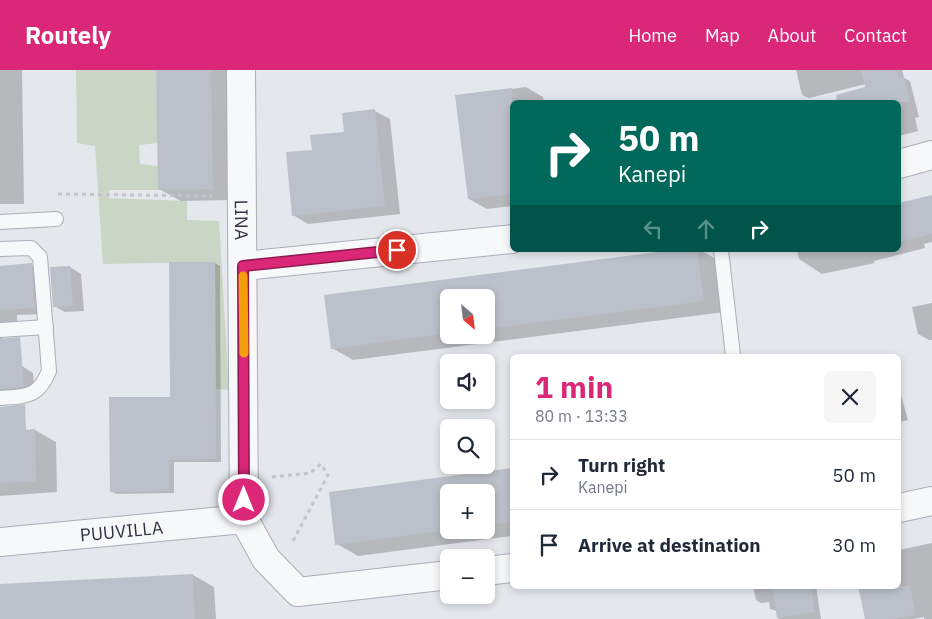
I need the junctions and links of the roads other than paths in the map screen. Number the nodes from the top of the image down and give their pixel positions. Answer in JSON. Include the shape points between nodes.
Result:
{"nodes":[{"id":1,"x":241,"y":70,"type":"edge"},
{"id":2,"x":932,"y":155,"type":"edge"},
{"id":3,"x":901,"y":163,"type":"edge"},
{"id":4,"x":56,"y":220,"type":"dead end"},
{"id":5,"x":0,"y":222,"type":"edge"},
{"id":6,"x":510,"y":239,"type":"edge"},
{"id":7,"x":0,"y":249,"type":"edge"},
{"id":8,"x":721,"y":252,"type":"edge"},
{"id":9,"x":243,"y":266,"type":"junction"},
{"id":10,"x":46,"y":327,"type":"junction"},
{"id":11,"x":0,"y":330,"type":"edge"},
{"id":12,"x":733,"y":354,"type":"edge"},
{"id":13,"x":0,"y":398,"type":"edge"},
{"id":14,"x":932,"y":501,"type":"edge"},
{"id":15,"x":901,"y":508,"type":"edge"},
{"id":16,"x":244,"y":519,"type":"junction"},
{"id":17,"x":0,"y":542,"type":"edge"},
{"id":18,"x":510,"y":568,"type":"edge"},
{"id":19,"x":495,"y":570,"type":"edge"},
{"id":20,"x":440,"y":576,"type":"edge"}],
"edges":[{"from":1,"to":9,"type":"street","name":"LINA"},
{"from":2,"to":3,"type":"street"},
{"from":4,"to":5,"type":"lane"},
{"from":6,"to":9,"type":"street"},
{"from":7,"to":10,"type":"lane","via":[[31,248],[40,257]]},
{"from":8,"to":12,"type":"lane"},
{"from":9,"to":16,"type":"street","name":"LINA"},
{"from":10,"to":11,"type":"lane"},
{"from":10,"to":13,"type":"lane","via":[[49,371],[44,384],[28,396]]},
{"from":14,"to":15,"type":"street"},
{"from":16,"to":17,"type":"street","name":"PUUVILLA"},
{"from":16,"to":20,"type":"street","name":"LINA","via":[[266,559],[298,592]]},
{"from":18,"to":19,"type":"street"}]}
